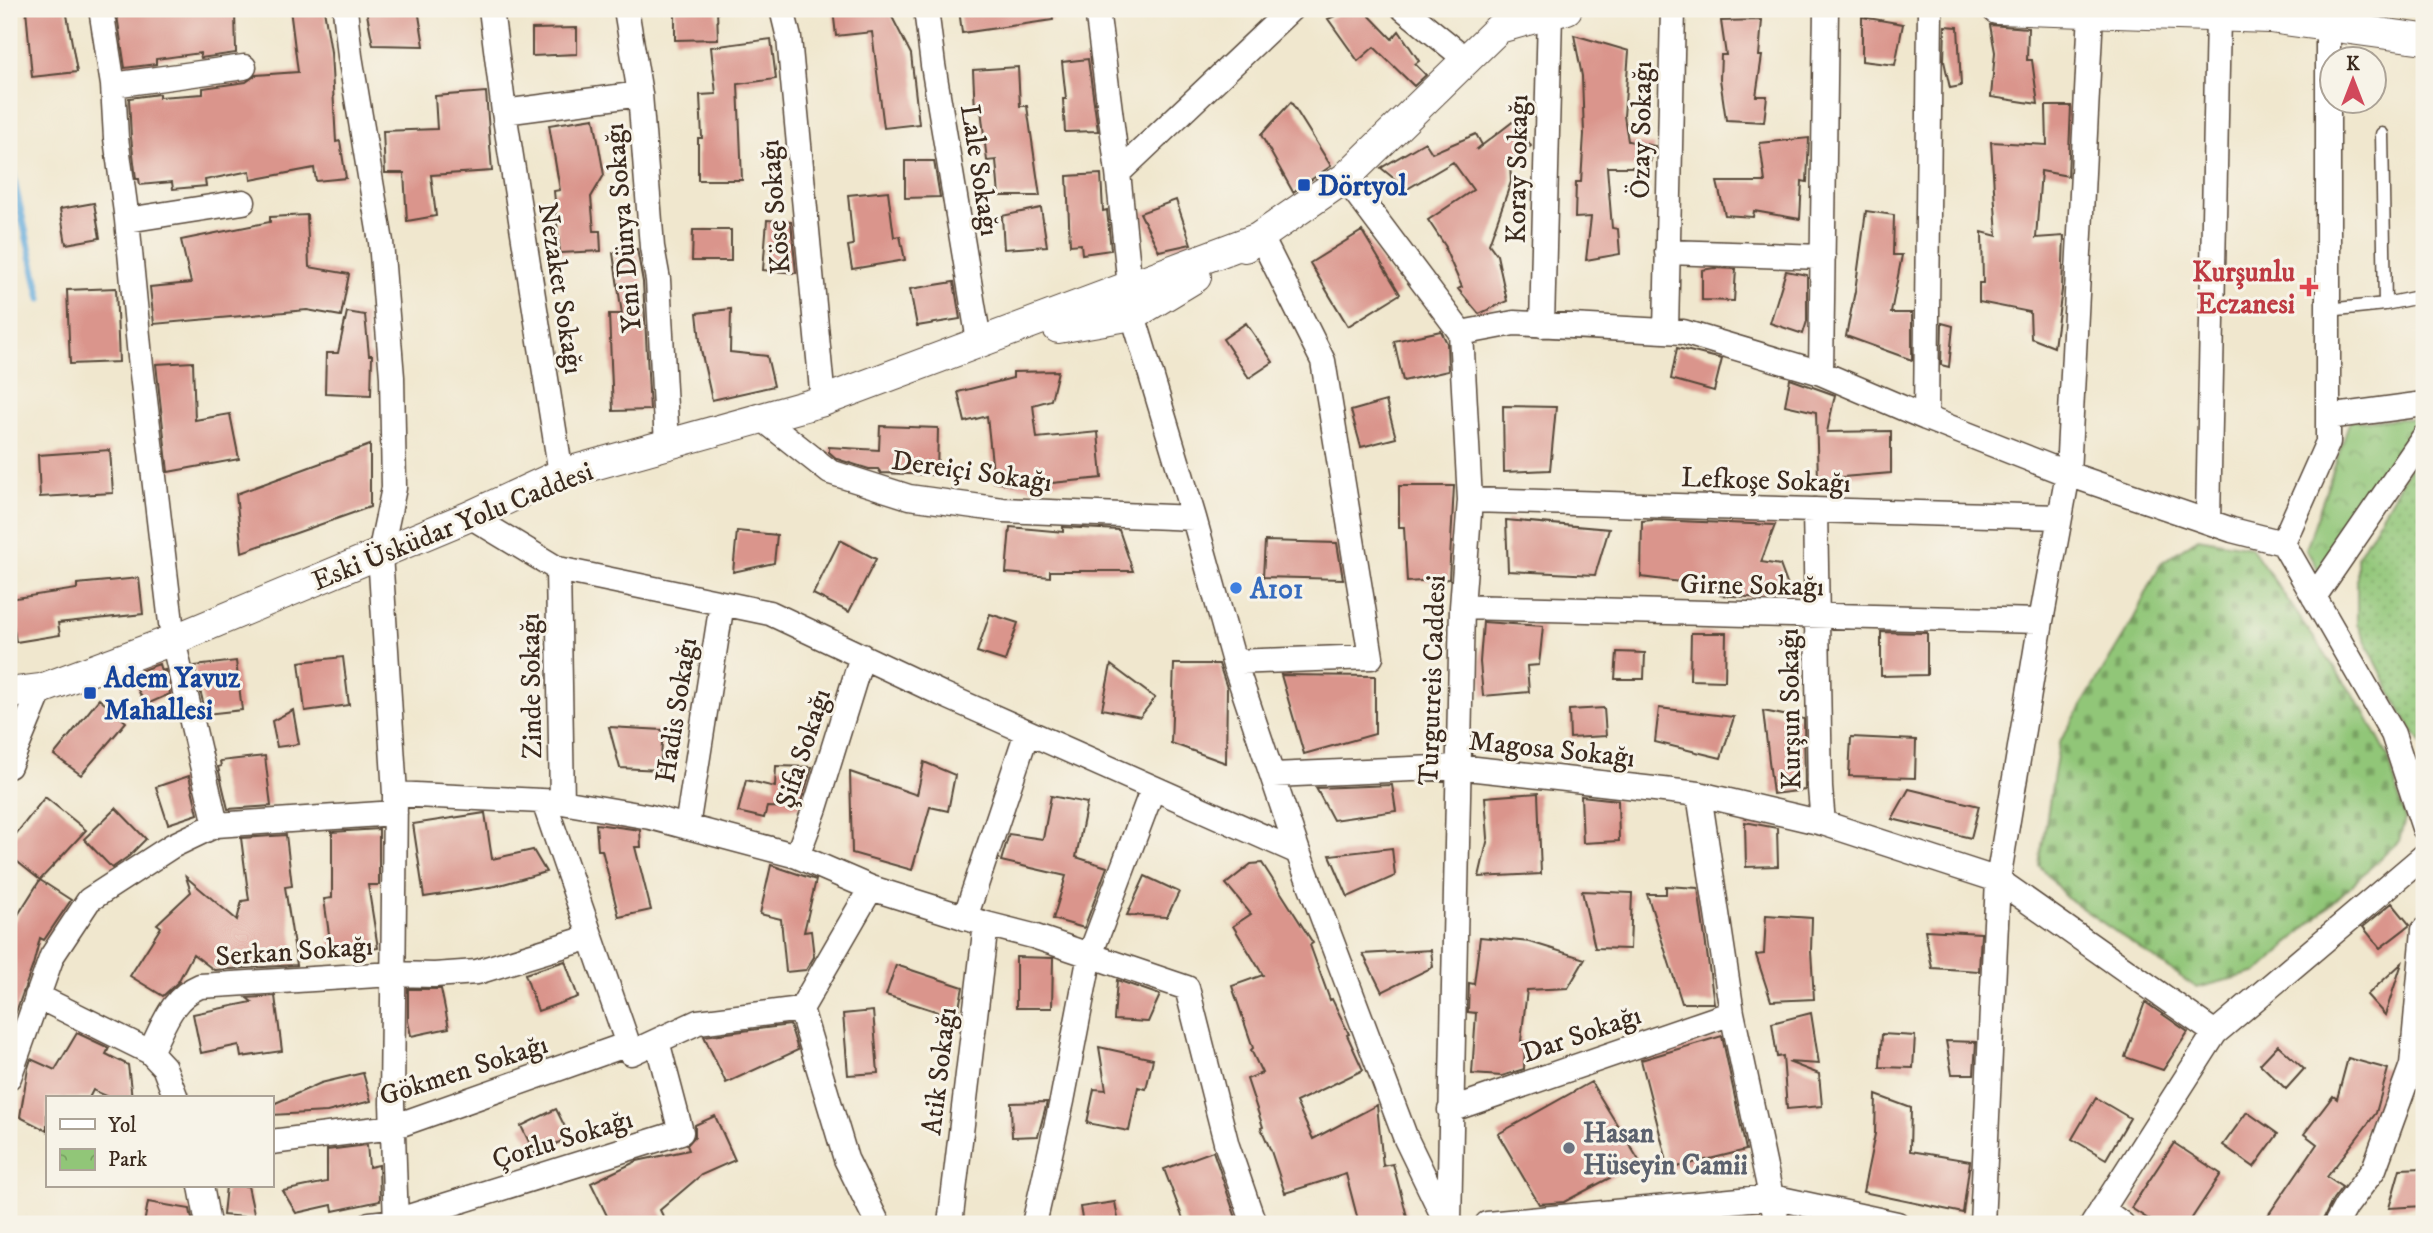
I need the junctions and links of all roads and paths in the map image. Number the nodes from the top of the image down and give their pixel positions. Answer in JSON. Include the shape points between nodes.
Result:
{"nodes":[{"id":1,"x":101,"y":9,"type":"edge"},
{"id":2,"x":345,"y":9,"type":"edge"},
{"id":3,"x":491,"y":9,"type":"edge"},
{"id":4,"x":626,"y":9,"type":"edge"},
{"id":5,"x":782,"y":9,"type":"edge"},
{"id":6,"x":926,"y":9,"type":"edge"},
{"id":7,"x":1097,"y":9,"type":"edge"},
{"id":8,"x":1291,"y":9,"type":"edge"},
{"id":9,"x":1404,"y":9,"type":"edge"},
{"id":10,"x":1673,"y":9,"type":"edge"},
{"id":11,"x":1826,"y":9,"type":"edge"},
{"id":12,"x":1930,"y":9,"type":"edge"},
{"id":13,"x":1997,"y":9,"type":"edge"},
{"id":14,"x":2005,"y":9,"type":"edge"},
{"id":15,"x":1558,"y":11,"type":"edge"},
{"id":16,"x":2091,"y":12,"type":"junction"},
{"id":17,"x":2201,"y":13,"type":"edge"},
{"id":18,"x":2342,"y":22,"type":"edge"},
{"id":19,"x":2424,"y":39,"type":"edge"},
{"id":20,"x":1467,"y":60,"type":"junction"},
{"id":21,"x":244,"y":67,"type":"dead end"},
{"id":22,"x":113,"y":85,"type":"junction"},
{"id":23,"x":640,"y":94,"type":"junction"},
{"id":24,"x":504,"y":112,"type":"junction"},
{"id":25,"x":2382,"y":134,"type":"dead end"},
{"id":26,"x":1118,"y":173,"type":"junction"},
{"id":27,"x":1345,"y":178,"type":"junction"},
{"id":28,"x":243,"y":202,"type":"dead end"},
{"id":29,"x":127,"y":220,"type":"junction"},
{"id":30,"x":1261,"y":237,"type":"junction"},
{"id":31,"x":1667,"y":252,"type":"junction"},
{"id":32,"x":1823,"y":257,"type":"junction"},
{"id":33,"x":2424,"y":296,"type":"edge"},
{"id":34,"x":1132,"y":301,"type":"junction"},
{"id":35,"x":2385,"y":304,"type":"junction"},
{"id":36,"x":2328,"y":310,"type":"junction"},
{"id":37,"x":1542,"y":325,"type":"junction"},
{"id":38,"x":1666,"y":331,"type":"junction"},
{"id":39,"x":1461,"y":333,"type":"junction"},
{"id":40,"x":979,"y":341,"type":"junction"},
{"id":41,"x":1821,"y":373,"type":"junction"},
{"id":42,"x":823,"y":401,"type":"junction"},
{"id":43,"x":2424,"y":404,"type":"edge"},
{"id":44,"x":2328,"y":417,"type":"junction"},
{"id":45,"x":1926,"y":418,"type":"junction"},
{"id":46,"x":763,"y":419,"type":"junction"},
{"id":47,"x":2424,"y":437,"type":"edge"},
{"id":48,"x":667,"y":444,"type":"junction"},
{"id":49,"x":561,"y":474,"type":"junction"},
{"id":50,"x":2068,"y":474,"type":"junction"},
{"id":51,"x":1470,"y":500,"type":"junction"},
{"id":52,"x":1815,"y":510,"type":"junction"},
{"id":53,"x":470,"y":516,"type":"junction"},
{"id":54,"x":1194,"y":517,"type":"junction"},
{"id":55,"x":2059,"y":517,"type":"junction"},
{"id":56,"x":2207,"y":522,"type":"junction"},
{"id":57,"x":2283,"y":543,"type":"junction"},
{"id":58,"x":380,"y":554,"type":"junction"},
{"id":59,"x":558,"y":569,"type":"junction"},
{"id":60,"x":2314,"y":597,"type":"junction"},
{"id":61,"x":722,"y":603,"type":"junction"},
{"id":62,"x":1462,"y":607,"type":"junction"},
{"id":63,"x":1817,"y":616,"type":"junction"},
{"id":64,"x":2041,"y":621,"type":"junction"},
{"id":65,"x":173,"y":640,"type":"junction"},
{"id":66,"x":862,"y":656,"type":"junction"},
{"id":67,"x":1234,"y":662,"type":"junction"},
{"id":68,"x":41,"y":689,"type":"junction"},
{"id":69,"x":9,"y":693,"type":"edge"},
{"id":70,"x":1027,"y":732,"type":"junction"},
{"id":71,"x":9,"y":766,"type":"edge"},
{"id":72,"x":1458,"y":766,"type":"junction"},
{"id":73,"x":1273,"y":775,"type":"junction"},
{"id":74,"x":1153,"y":788,"type":"junction"},
{"id":75,"x":1699,"y":794,"type":"junction"},
{"id":76,"x":553,"y":802,"type":"junction"},
{"id":77,"x":395,"y":803,"type":"junction"},
{"id":78,"x":1823,"y":823,"type":"junction"},
{"id":79,"x":216,"y":825,"type":"junction"},
{"id":80,"x":687,"y":827,"type":"junction"},
{"id":81,"x":2424,"y":828,"type":"edge"},
{"id":82,"x":1298,"y":852,"type":"junction"},
{"id":83,"x":797,"y":856,"type":"junction"},
{"id":84,"x":2424,"y":856,"type":"edge"},
{"id":85,"x":1998,"y":880,"type":"junction"},
{"id":86,"x":871,"y":888,"type":"junction"},
{"id":87,"x":975,"y":921,"type":"junction"},
{"id":88,"x":2424,"y":930,"type":"edge"},
{"id":89,"x":591,"y":937,"type":"junction"},
{"id":90,"x":1090,"y":955,"type":"junction"},
{"id":91,"x":393,"y":974,"type":"junction"},
{"id":92,"x":37,"y":996,"type":"junction"},
{"id":93,"x":801,"y":1009,"type":"junction"},
{"id":94,"x":1732,"y":1013,"type":"junction"},
{"id":95,"x":2215,"y":1032,"type":"junction"},
{"id":96,"x":657,"y":1041,"type":"junction"},
{"id":97,"x":628,"y":1044,"type":"junction"},
{"id":98,"x":150,"y":1052,"type":"junction"},
{"id":99,"x":9,"y":1077,"type":"edge"},
{"id":100,"x":175,"y":1096,"type":"edge"},
{"id":101,"x":1450,"y":1110,"type":"junction"},
{"id":102,"x":393,"y":1127,"type":"junction"},
{"id":103,"x":273,"y":1142,"type":"edge"},
{"id":104,"x":201,"y":1188,"type":"edge"},
{"id":105,"x":1772,"y":1197,"type":"junction"},
{"id":106,"x":2097,"y":1217,"type":"edge"},
{"id":107,"x":396,"y":1223,"type":"edge"},
{"id":108,"x":208,"y":1224,"type":"edge"},
{"id":109,"x":370,"y":1224,"type":"edge"},
{"id":110,"x":878,"y":1224,"type":"edge"},
{"id":111,"x":950,"y":1224,"type":"edge"},
{"id":112,"x":1029,"y":1224,"type":"edge"},
{"id":113,"x":1254,"y":1224,"type":"edge"},
{"id":114,"x":1448,"y":1224,"type":"edge"},
{"id":115,"x":1487,"y":1224,"type":"edge"},
{"id":116,"x":1777,"y":1224,"type":"edge"},
{"id":117,"x":1897,"y":1224,"type":"edge"},
{"id":118,"x":1982,"y":1224,"type":"edge"},
{"id":119,"x":2122,"y":1224,"type":"edge"},
{"id":120,"x":2336,"y":1224,"type":"edge"}],
"edges":[{"from":1,"to":22,"type":"street"},
{"from":2,"to":58,"type":"street","via":[[381,242],[392,377],[394,488]]},
{"from":3,"to":24,"type":"street","name":"Nezaket Sokağı"},
{"from":4,"to":23,"type":"street","name":"Yeni Dünya Sokağı"},
{"from":5,"to":42,"type":"street","name":"Köse Sokağı","via":[[789,38]]},
{"from":6,"to":40,"type":"street","name":"Lale Sokağı"},
{"from":7,"to":26,"type":"street"},
{"from":8,"to":26,"type":"street"},
{"from":9,"to":20,"type":"street"},
{"from":10,"to":31,"type":"street","name":"Özay Sokağı"},
{"from":11,"to":32,"type":"street"},
{"from":12,"to":45,"type":"street"},
{"from":13,"to":14,"type":"street"},
{"from":14,"to":16,"type":"street"},
{"from":15,"to":20,"type":"street","name":"Eski Üsküdar Yolu Caddesi","via":[[1499,28]]},
{"from":15,"to":37,"type":"street","name":"Koray Sokağı"},
{"from":16,"to":17,"type":"street"},
{"from":16,"to":50,"type":"street"},
{"from":17,"to":18,"type":"street"},
{"from":17,"to":56,"type":"street"},
{"from":18,"to":19,"type":"street"},
{"from":18,"to":36,"type":"street"},
{"from":20,"to":27,"type":"street","name":"Eski Üsküdar Yolu Caddesi"},
{"from":21,"to":22,"type":"street"},
{"from":22,"to":29,"type":"street"},
{"from":23,"to":24,"type":"street"},
{"from":23,"to":48,"type":"street","name":"Yeni Dünya Sokağı"},
{"from":24,"to":49,"type":"street","name":"Nezaket Sokağı"},
{"from":25,"to":35,"type":"lane"},
{"from":26,"to":34,"type":"street"},
{"from":27,"to":30,"type":"street","name":"Eski Üsküdar Yolu Caddesi"},
{"from":27,"to":39,"type":"street"},
{"from":28,"to":29,"type":"street"},
{"from":29,"to":65,"type":"street"},
{"from":30,"to":34,"type":"street","name":"Eski Üsküdar Yolu Caddesi"},
{"from":30,"to":67,"type":"street","via":[[1323,361],[1371,657]]},
{"from":31,"to":32,"type":"street"},
{"from":31,"to":38,"type":"street","name":"Özay Sokağı"},
{"from":32,"to":41,"type":"street"},
{"from":33,"to":35,"type":"lane"},
{"from":34,"to":40,"type":"street","name":"Eski Üsküdar Yolu Caddesi"},
{"from":34,"to":54,"type":"street"},
{"from":35,"to":36,"type":"lane"},
{"from":36,"to":44,"type":"street"},
{"from":37,"to":38,"type":"street"},
{"from":37,"to":39,"type":"street","via":[[1514,323]]},
{"from":38,"to":41,"type":"street"},
{"from":39,"to":51,"type":"street","name":"Turgutreis Caddesi"},
{"from":40,"to":42,"type":"street","name":"Eski Üsküdar Yolu Caddesi"},
{"from":41,"to":45,"type":"street"},
{"from":42,"to":46,"type":"street","name":"Eski Üsküdar Yolu Caddesi"},
{"from":43,"to":44,"type":"street"},
{"from":44,"to":57,"type":"street","via":[[2328,442]]},
{"from":45,"to":50,"type":"street"},
{"from":46,"to":48,"type":"street","name":"Eski Üsküdar Yolu Caddesi"},
{"from":46,"to":54,"type":"street","name":"Dereiçi Sokağı","via":[[830,472],[909,497],[1003,510]]},
{"from":47,"to":60,"type":"street"},
{"from":48,"to":49,"type":"street","name":"Eski Üsküdar Yolu Caddesi"},
{"from":49,"to":53,"type":"street","name":"Eski Üsküdar Yolu Caddesi"},
{"from":50,"to":55,"type":"street"},
{"from":50,"to":56,"type":"street"},
{"from":51,"to":52,"type":"street","name":"Lefkoşe Sokağı"},
{"from":51,"to":62,"type":"street","name":"Turgutreis Caddesi"},
{"from":52,"to":55,"type":"street","name":"Lefkoşe Sokağı"},
{"from":52,"to":63,"type":"street","name":"Kurşun Sokağı"},
{"from":53,"to":58,"type":"street","name":"Eski Üsküdar Yolu Caddesi"},
{"from":53,"to":59,"type":"street"},
{"from":54,"to":67,"type":"street"},
{"from":55,"to":64,"type":"street"},
{"from":56,"to":57,"type":"street"},
{"from":57,"to":60,"type":"street"},
{"from":58,"to":65,"type":"street","name":"Eski Üsküdar Yolu Caddesi"},
{"from":58,"to":77,"type":"street"},
{"from":59,"to":61,"type":"street"},
{"from":59,"to":76,"type":"street","name":"Zinde Sokağı"},
{"from":60,"to":81,"type":"street","via":[[2393,734]]},
{"from":61,"to":66,"type":"street","via":[[770,613]]},
{"from":61,"to":80,"type":"street","name":"Hadis Sokağı"},
{"from":62,"to":63,"type":"street","name":"Girne Sokağı"},
{"from":62,"to":72,"type":"street","name":"Turgutreis Caddesi"},
{"from":63,"to":64,"type":"street","name":"Girne Sokağı"},
{"from":63,"to":78,"type":"street","name":"Kurşun Sokağı"},
{"from":64,"to":85,"type":"street"},
{"from":65,"to":68,"type":"street","name":"Eski Üsküdar Yolu Caddesi"},
{"from":65,"to":79,"type":"street"},
{"from":66,"to":70,"type":"street"},
{"from":66,"to":83,"type":"street","name":"Şifa Sokağı"},
{"from":67,"to":73,"type":"street"},
{"from":68,"to":69,"type":"street","name":"Eski Üsküdar Yolu Caddesi"},
{"from":68,"to":71,"type":"street"},
{"from":70,"to":74,"type":"street"},
{"from":70,"to":87,"type":"street","name":"Atik Sokağı"},
{"from":72,"to":73,"type":"street","name":"Magosa Sokağı"},
{"from":72,"to":75,"type":"street","name":"Magosa Sokağı"},
{"from":72,"to":101,"type":"street","name":"Turgutreis Caddesi"},
{"from":73,"to":82,"type":"street"},
{"from":74,"to":82,"type":"street"},
{"from":74,"to":90,"type":"street"},
{"from":75,"to":78,"type":"street","name":"Magosa Sokağı"},
{"from":75,"to":94,"type":"street"},
{"from":76,"to":77,"type":"street"},
{"from":76,"to":80,"type":"street"},
{"from":76,"to":89,"type":"street","name":"Zinde Sokağı"},
{"from":77,"to":79,"type":"street"},
{"from":77,"to":91,"type":"street"},
{"from":78,"to":85,"type":"street","name":"Magosa Sokağı"},
{"from":79,"to":92,"type":"street","via":[[172,846],[89,900],[52,956]]},
{"from":80,"to":83,"type":"street"},
{"from":82,"to":114,"type":"street","via":[[1406,1139]]},
{"from":83,"to":86,"type":"street"},
{"from":84,"to":95,"type":"street"},
{"from":85,"to":95,"type":"street","name":"Magosa Sokağı"},
{"from":85,"to":118,"type":"street"},
{"from":86,"to":87,"type":"street"},
{"from":86,"to":93,"type":"street"},
{"from":87,"to":90,"type":"street"},
{"from":87,"to":111,"type":"street","name":"Atik Sokağı"},
{"from":88,"to":120,"type":"street","via":[[2412,1065],[2374,1170]]},
{"from":89,"to":91,"type":"street","name":"Serkan Sokağı","via":[[477,972]]},
{"from":89,"to":97,"type":"street","name":"Zinde Sokağı"},
{"from":90,"to":112,"type":"street","via":[[1062,1101]]},
{"from":90,"to":113,"type":"street","via":[[1187,988],[1227,1146]]},
{"from":91,"to":98,"type":"street","name":"Serkan Sokağı","via":[[200,986],[176,1001]]},
{"from":91,"to":102,"type":"street"},
{"from":92,"to":98,"type":"street"},
{"from":92,"to":99,"type":"street"},
{"from":93,"to":96,"type":"street","via":[[698,1022]]},
{"from":93,"to":110,"type":"street","via":[[846,1159]]},
{"from":94,"to":101,"type":"street","name":"Dar Sokağı"},
{"from":94,"to":105,"type":"street"},
{"from":95,"to":106,"type":"street"},
{"from":96,"to":97,"type":"street","name":"Gökmen Sokağı","via":[[631,1053]]},
{"from":96,"to":107,"type":"street","name":"Çorlu Sokağı","via":[[681,1132]]},
{"from":97,"to":102,"type":"street","name":"Gökmen Sokağı"},
{"from":98,"to":100,"type":"street","via":[[164,1068]]},
{"from":101,"to":114,"type":"street","name":"Turgutreis Caddesi"},
{"from":102,"to":103,"type":"street","name":"Gökmen Sokağı"},
{"from":102,"to":107,"type":"street"},
{"from":104,"to":108,"type":"street"},
{"from":105,"to":115,"type":"street"},
{"from":105,"to":116,"type":"street"},
{"from":105,"to":117,"type":"street"},
{"from":106,"to":119,"type":"street"},
{"from":107,"to":109,"type":"street","name":"Çorlu Sokağı"}]}
